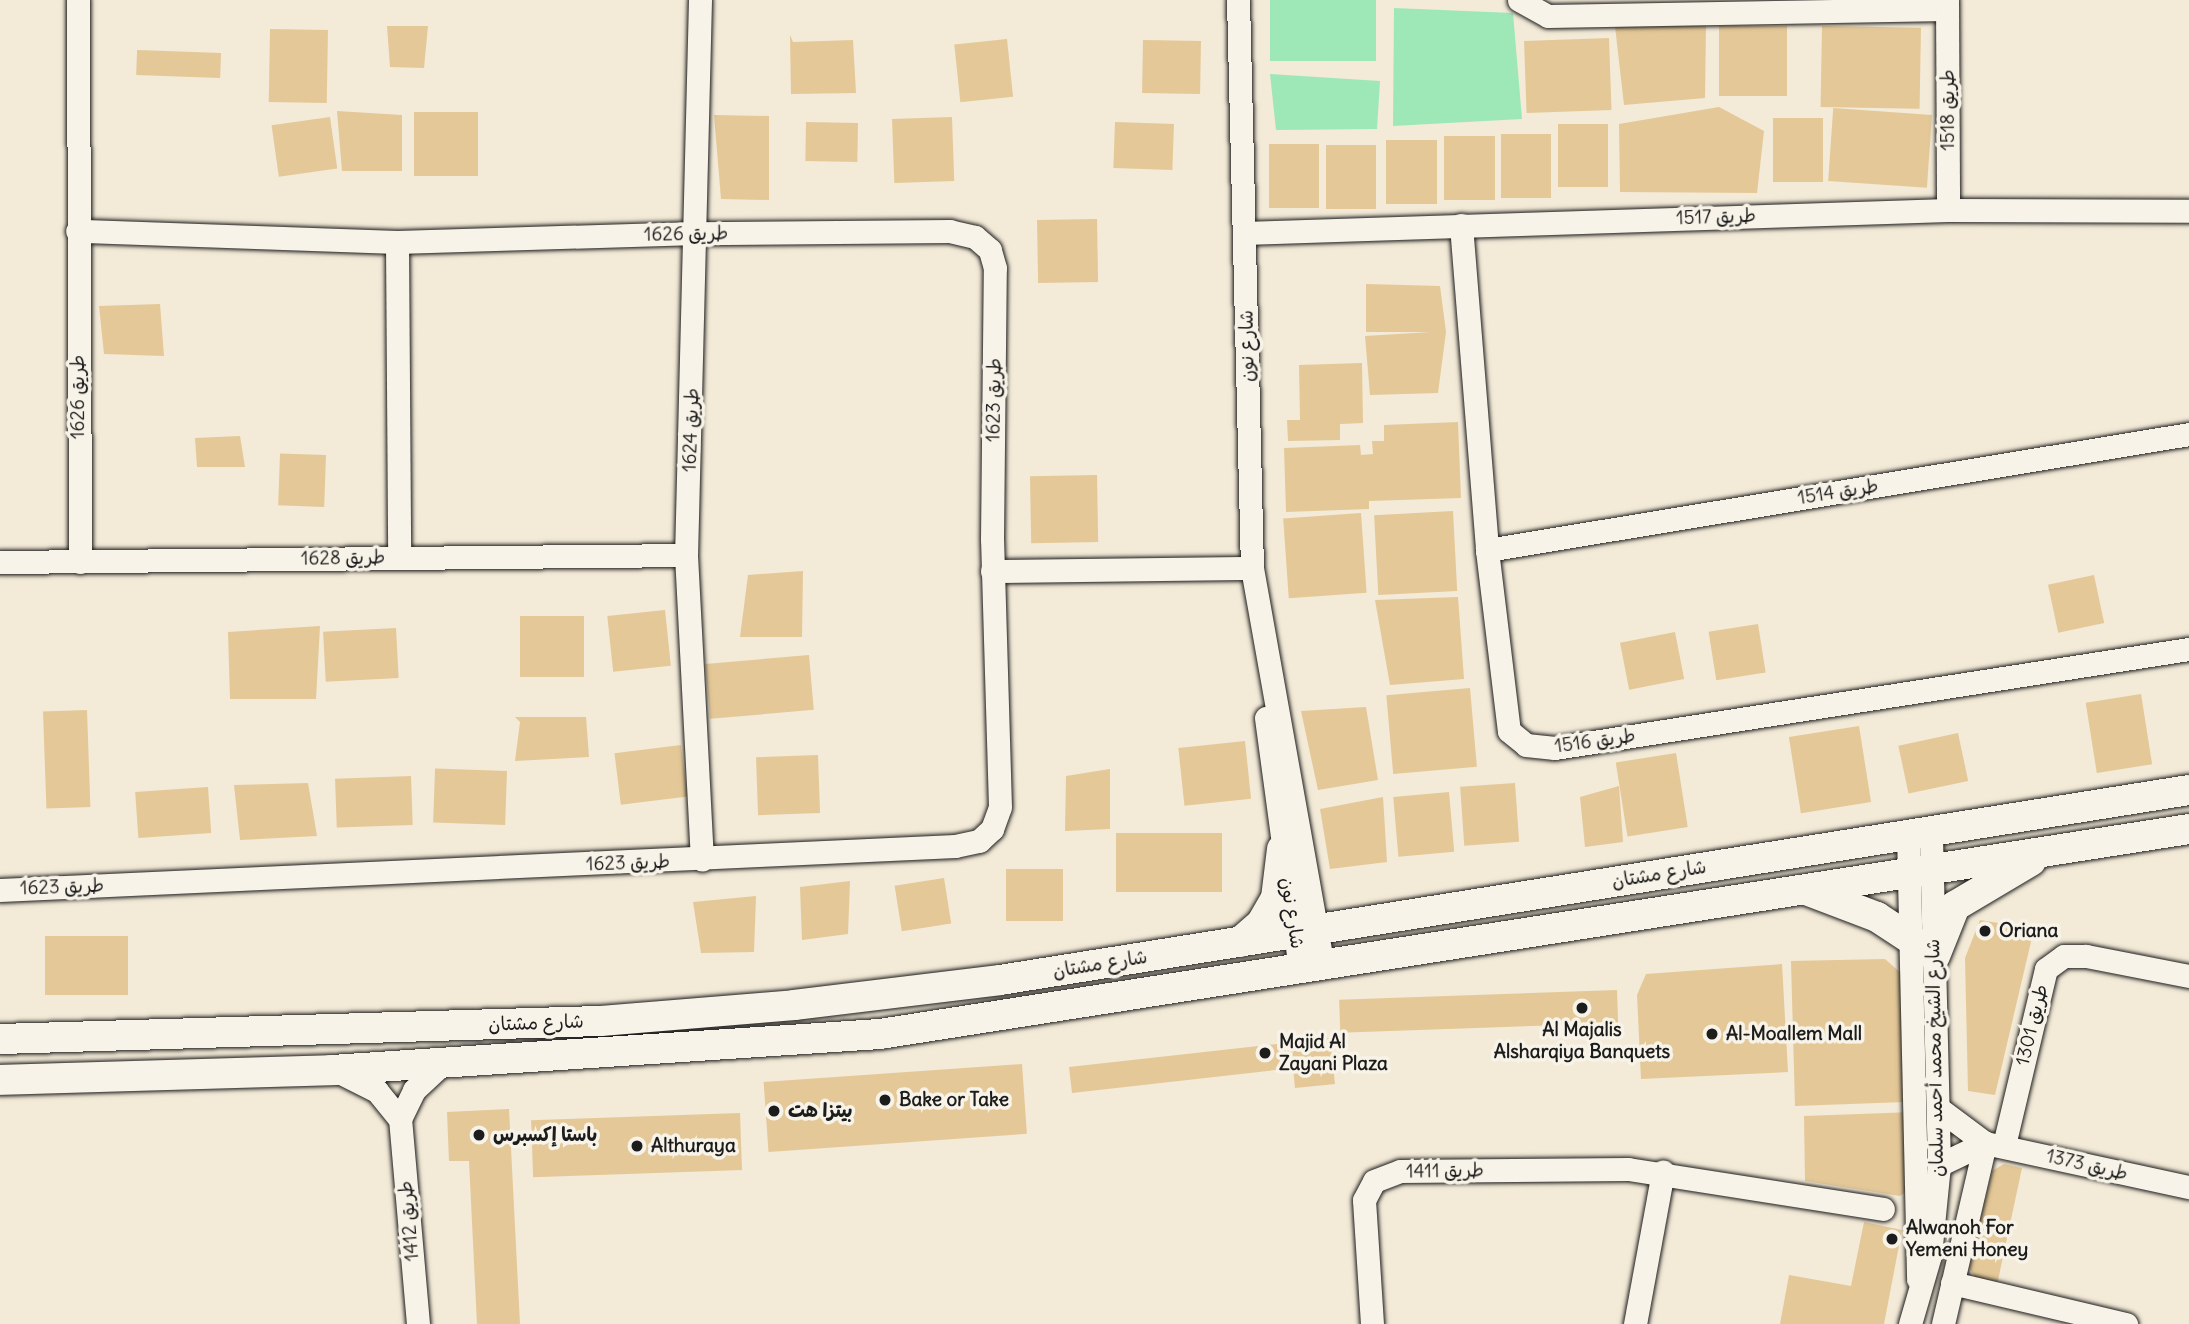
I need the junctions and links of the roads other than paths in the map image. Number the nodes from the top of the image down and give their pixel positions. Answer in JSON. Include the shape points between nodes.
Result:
{"nodes":[{"id":1,"x":78,"y":0,"type":"edge"},
{"id":2,"x":699,"y":0,"type":"edge"},
{"id":3,"x":1238,"y":0,"type":"edge"},
{"id":4,"x":1519,"y":0,"type":"edge"},
{"id":5,"x":1947,"y":5,"type":"edge"},
{"id":6,"x":1948,"y":210,"type":"junction"},
{"id":7,"x":2189,"y":211,"type":"edge"},
{"id":8,"x":1461,"y":225,"type":"junction"},
{"id":9,"x":77,"y":230,"type":"junction"},
{"id":10,"x":697,"y":233,"type":"junction"},
{"id":11,"x":1244,"y":233,"type":"junction"},
{"id":12,"x":975,"y":237,"type":"joint"},
{"id":13,"x":397,"y":242,"type":"junction"},
{"id":14,"x":2189,"y":434,"type":"edge"},
{"id":15,"x":1487,"y":550,"type":"junction"},
{"id":16,"x":686,"y":555,"type":"junction"},
{"id":17,"x":399,"y":557,"type":"junction"},
{"id":18,"x":0,"y":562,"type":"edge"},
{"id":19,"x":79,"y":562,"type":"junction"},
{"id":20,"x":1252,"y":568,"type":"junction"},
{"id":21,"x":992,"y":571,"type":"junction"},
{"id":22,"x":2189,"y":649,"type":"edge"},
{"id":23,"x":1271,"y":691,"type":"junction"},
{"id":24,"x":2189,"y":790,"type":"edge"},
{"id":25,"x":2189,"y":829,"type":"edge"},
{"id":26,"x":1919,"y":832,"type":"junction"},
{"id":27,"x":1282,"y":849,"type":"junction"},
{"id":28,"x":2044,"y":852,"type":"junction"},
{"id":29,"x":702,"y":860,"type":"junction"},
{"id":30,"x":1920,"y":872,"type":"junction"},
{"id":31,"x":0,"y":890,"type":"edge"},
{"id":32,"x":1806,"y":890,"type":"junction"},
{"id":33,"x":1306,"y":931,"type":"junction"},
{"id":34,"x":1240,"y":942,"type":"junction"},
{"id":35,"x":1923,"y":948,"type":"junction"},
{"id":36,"x":1311,"y":968,"type":"junction"},
{"id":37,"x":2189,"y":976,"type":"edge"},
{"id":38,"x":0,"y":1039,"type":"edge"},
{"id":39,"x":443,"y":1063,"type":"junction"},
{"id":40,"x":332,"y":1070,"type":"junction"},
{"id":41,"x":0,"y":1080,"type":"edge"},
{"id":42,"x":1938,"y":1108,"type":"junction"},
{"id":43,"x":400,"y":1119,"type":"junction"},
{"id":44,"x":1994,"y":1144,"type":"junction"},
{"id":45,"x":1939,"y":1164,"type":"junction"},
{"id":46,"x":1663,"y":1172,"type":"junction"},
{"id":47,"x":1919,"y":1186,"type":"junction"},
{"id":48,"x":2189,"y":1187,"type":"edge"},
{"id":49,"x":1882,"y":1209,"type":"junction"},
{"id":50,"x":1936,"y":1212,"type":"junction"},
{"id":51,"x":1915,"y":1250,"type":"junction"},
{"id":52,"x":1959,"y":1252,"type":"junction"},
{"id":53,"x":1919,"y":1282,"type":"junction"},
{"id":54,"x":1952,"y":1283,"type":"junction"},
{"id":55,"x":418,"y":1324,"type":"edge"},
{"id":56,"x":1372,"y":1324,"type":"edge"},
{"id":57,"x":1635,"y":1324,"type":"edge"},
{"id":58,"x":1910,"y":1324,"type":"edge"},
{"id":59,"x":1943,"y":1324,"type":"edge"},
{"id":60,"x":2126,"y":1324,"type":"edge"}],
"edges":[{"from":1,"to":9,"type":"street","name":"طريق 1626"},
{"from":2,"to":10,"type":"street","name":"طريق 1624"},
{"from":3,"to":11,"type":"street","name":"شارع نون"},
{"from":4,"to":5,"type":"street","name":"طريق 1518","via":[[1548,16]]},
{"from":5,"to":6,"type":"street","name":"طريق 1518"},
{"from":6,"to":7,"type":"street","name":"طريق 1517"},
{"from":6,"to":8,"type":"street","name":"طريق 1517"},
{"from":8,"to":11,"type":"street","name":"طريق 1517"},
{"from":8,"to":15,"type":"street","name":"طريق 1516"},
{"from":9,"to":13,"type":"street","name":"طريق 1626"},
{"from":9,"to":19,"type":"street","name":"طريق 1626"},
{"from":10,"to":12,"type":"street","name":"طريق 1626","via":[[950,231]]},
{"from":10,"to":13,"type":"street","name":"طريق 1626"},
{"from":10,"to":16,"type":"street","name":"طريق 1624"},
{"from":11,"to":20,"type":"street","name":"شارع نون"},
{"from":12,"to":21,"type":"street","name":"طريق 1623","via":[[990,250],[996,268]]},
{"from":13,"to":17,"type":"street"},
{"from":14,"to":15,"type":"street","name":"طريق 1514"},
{"from":15,"to":22,"type":"street","name":"طريق 1516","via":[[1509,731],[1526,745],[1555,748]]},
{"from":16,"to":17,"type":"street","name":"طريق 1628"},
{"from":16,"to":29,"type":"street","name":"طريق 1624"},
{"from":17,"to":19,"type":"street","name":"طريق 1628"},
{"from":18,"to":19,"type":"street","name":"طريق 1628"},
{"from":20,"to":21,"type":"street"},
{"from":20,"to":23,"type":"street","name":"شارع نون"},
{"from":21,"to":29,"type":"street","name":"طريق 1623","via":[[1000,807],[992,829],[979,841],[955,846]]},
{"from":23,"to":27,"type":"street","name":"شارع نون","via":[[1266,720]]},
{"from":23,"to":33,"type":"street","name":"شارع نون"},
{"from":24,"to":26,"type":"street","name":"شارع مشتان"},
{"from":25,"to":28,"type":"street","name":"شارع مشتان"},
{"from":26,"to":30,"type":"street","name":"شارع الشيخ محمد أحمد سلمان"},
{"from":26,"to":33,"type":"street","name":"شارع مشتان"},
{"from":27,"to":33,"type":"street","name":"شارع نون"},
{"from":27,"to":34,"type":"street","via":[[1276,898],[1261,924]]},
{"from":28,"to":30,"type":"street","name":"شارع مشتان"},
{"from":28,"to":35,"type":"street","via":[[1955,906]]},
{"from":29,"to":31,"type":"street","name":"طريق 1623"},
{"from":30,"to":32,"type":"street","name":"شارع مشتان"},
{"from":30,"to":35,"type":"street","name":"شارع الشيخ محمد أحمد سلمان"},
{"from":32,"to":35,"type":"street","via":[[1877,917]]},
{"from":32,"to":36,"type":"street","name":"شارع مشتان"},
{"from":33,"to":34,"type":"street","name":"شارع مشتان"},
{"from":33,"to":36,"type":"street","name":"شارع نون"},
{"from":34,"to":38,"type":"street","name":"شارع مشتان","via":[[986,982],[601,1021]]},
{"from":35,"to":42,"type":"street","name":"شارع الشيخ محمد أحمد سلمان"},
{"from":35,"to":47,"type":"street","name":"شارع الشيخ محمد أحمد سلمان"},
{"from":36,"to":39,"type":"street","name":"شارع مشتان","via":[[880,1034]]},
{"from":37,"to":44,"type":"street","name":"طريق 1301","via":[[2086,956],[2064,956],[2046,969]]},
{"from":39,"to":40,"type":"street","name":"شارع مشتان"},
{"from":39,"to":43,"type":"street","via":[[414,1090]]},
{"from":40,"to":41,"type":"street","name":"شارع مشتان"},
{"from":40,"to":43,"type":"street","via":[[377,1091]]},
{"from":42,"to":44,"type":"street"},
{"from":42,"to":45,"type":"street","name":"شارع الشيخ محمد أحمد سلمان"},
{"from":43,"to":55,"type":"street","name":"طريق 1412"},
{"from":44,"to":45,"type":"street"},
{"from":44,"to":48,"type":"street","name":"طريق 1373"},
{"from":44,"to":52,"type":"street","name":"طريق 1301"},
{"from":45,"to":50,"type":"street","name":"شارع الشيخ محمد أحمد سلمان"},
{"from":46,"to":49,"type":"street","name":"طريق 1411"},
{"from":46,"to":56,"type":"street","name":"طريق 1411","via":[[1400,1171],[1374,1181],[1364,1200]]},
{"from":46,"to":57,"type":"street"},
{"from":47,"to":49,"type":"street"},
{"from":47,"to":51,"type":"street","name":"شارع الشيخ محمد أحمد سلمان"},
{"from":49,"to":51,"type":"street"},
{"from":50,"to":52,"type":"street"},
{"from":50,"to":53,"type":"street","name":"شارع الشيخ محمد أحمد سلمان","via":[[1930,1255]]},
{"from":51,"to":53,"type":"street","name":"شارع الشيخ محمد أحمد سلمان"},
{"from":52,"to":54,"type":"street","name":"طريق 1301"},
{"from":53,"to":58,"type":"street","name":"شارع الشيخ محمد أحمد سلمان"},
{"from":54,"to":59,"type":"street","name":"طريق 1301"},
{"from":54,"to":60,"type":"street"}]}
